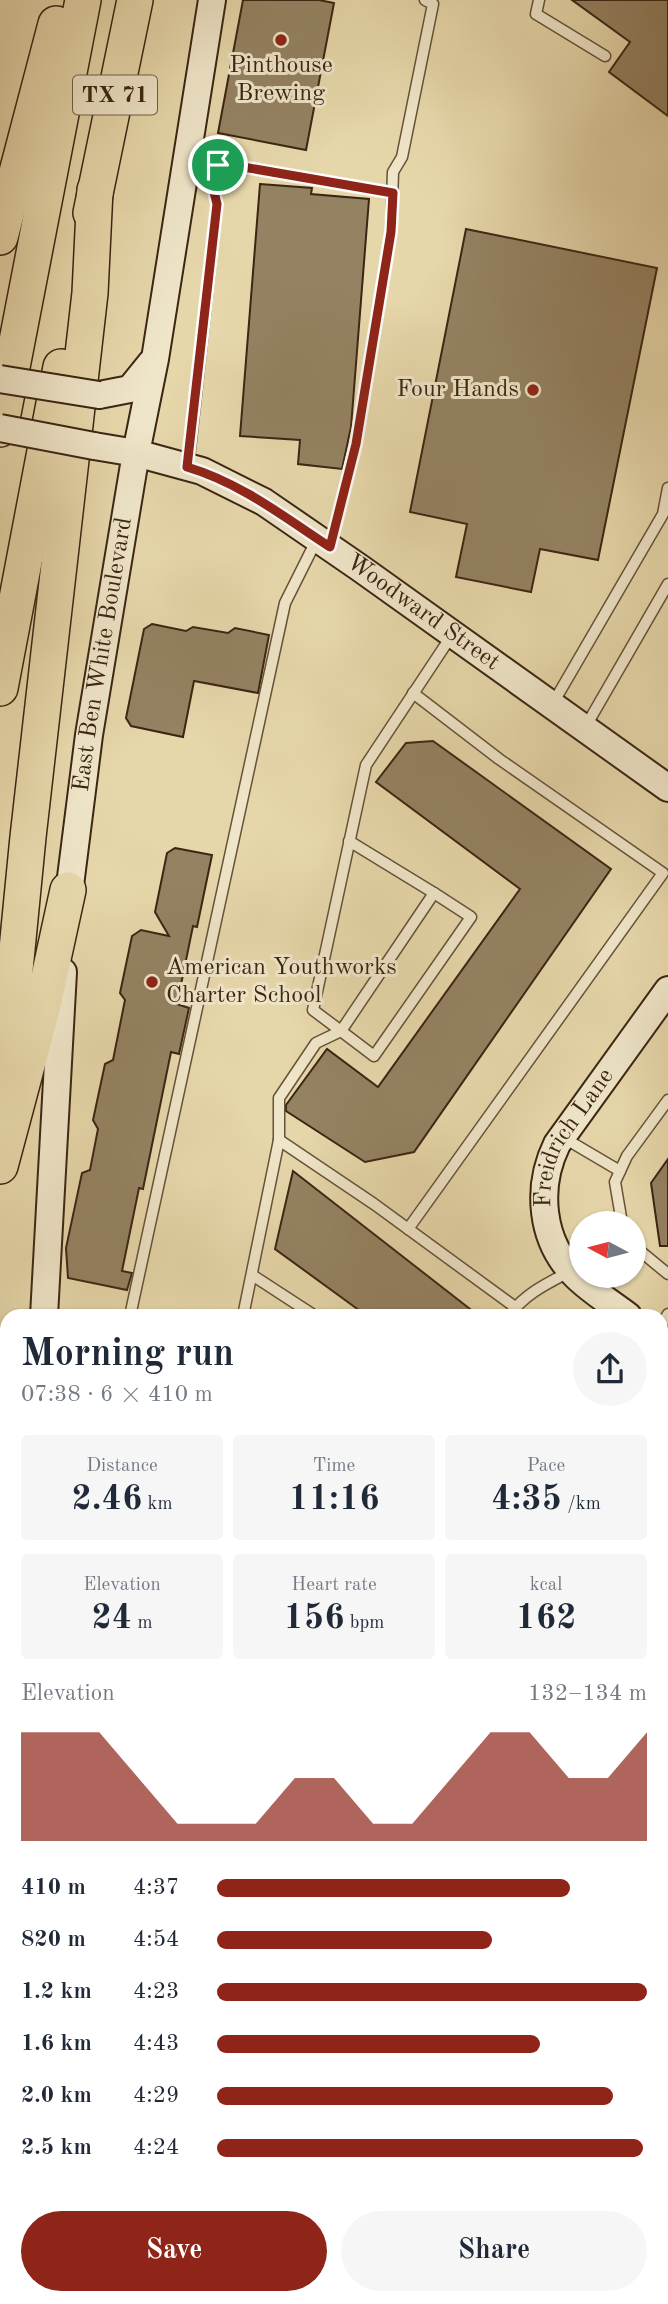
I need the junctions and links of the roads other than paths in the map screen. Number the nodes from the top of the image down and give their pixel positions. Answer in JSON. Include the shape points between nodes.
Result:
{"nodes":[{"id":1,"x":61,"y":0,"type":"edge"},
{"id":2,"x":83,"y":0,"type":"edge"},
{"id":3,"x":135,"y":0,"type":"edge"},
{"id":4,"x":212,"y":0,"type":"edge"},
{"id":5,"x":425,"y":0,"type":"edge"},
{"id":6,"x":539,"y":0,"type":"edge"},
{"id":7,"x":605,"y":56,"type":"dead end"},
{"id":8,"x":95,"y":190,"type":"junction"},
{"id":9,"x":393,"y":193,"type":"junction"},
{"id":10,"x":0,"y":237,"type":"edge"},
{"id":11,"x":155,"y":359,"type":"junction"},
{"id":12,"x":0,"y":379,"type":"edge"},
{"id":13,"x":0,"y":428,"type":"edge"},
{"id":14,"x":136,"y":453,"type":"junction"},
{"id":15,"x":187,"y":467,"type":"junction"},
{"id":16,"x":668,"y":488,"type":"edge"},
{"id":17,"x":324,"y":543,"type":"junction"},
{"id":18,"x":668,"y":584,"type":"edge"},
{"id":19,"x":452,"y":634,"type":"junction"},
{"id":20,"x":0,"y":688,"type":"edge"},
{"id":21,"x":413,"y":693,"type":"junction"},
{"id":22,"x":551,"y":705,"type":"junction"},
{"id":23,"x":584,"y":729,"type":"junction"},
{"id":24,"x":668,"y":789,"type":"edge"},
{"id":25,"x":349,"y":841,"type":"junction"},
{"id":26,"x":68,"y":890,"type":"junction"},
{"id":27,"x":435,"y":893,"type":"junction"},
{"id":28,"x":668,"y":990,"type":"edge"},
{"id":29,"x":341,"y":1031,"type":"junction"},
{"id":30,"x":668,"y":1100,"type":"edge"},
{"id":31,"x":0,"y":1123,"type":"edge"},
{"id":32,"x":562,"y":1137,"type":"junction"},
{"id":33,"x":279,"y":1140,"type":"junction"},
{"id":34,"x":0,"y":1166,"type":"edge"},
{"id":35,"x":620,"y":1171,"type":"junction"},
{"id":36,"x":620,"y":1211,"type":"edge"},
{"id":37,"x":408,"y":1228,"type":"junction"},
{"id":38,"x":646,"y":1256,"type":"edge"},
{"id":39,"x":569,"y":1268,"type":"edge"},
{"id":40,"x":569,"y":1272,"type":"edge"},
{"id":41,"x":668,"y":1274,"type":"edge"},
{"id":42,"x":251,"y":1275,"type":"junction"},
{"id":43,"x":589,"y":1288,"type":"edge"},
{"id":44,"x":44,"y":1309,"type":"edge"},
{"id":45,"x":132,"y":1309,"type":"edge"},
{"id":46,"x":248,"y":1309,"type":"edge"},
{"id":47,"x":304,"y":1309,"type":"edge"},
{"id":48,"x":509,"y":1309,"type":"edge"},
{"id":49,"x":514,"y":1309,"type":"edge"},
{"id":50,"x":618,"y":1309,"type":"edge"}],
"edges":[{"from":1,"to":10,"type":"highway"},
{"from":2,"to":13,"type":"highway","number":"TX 71"},
{"from":3,"to":8,"type":"highway","number":"TX 71"},
{"from":4,"to":11,"type":"main road","name":"East Ben White Boulevard"},
{"from":5,"to":9,"type":"lane","via":[[433,4],[402,157],[393,172]]},
{"from":6,"to":7,"type":"lane","via":[[536,14]]},
{"from":8,"to":20,"type":"highway","number":"TX 71"},
{"from":8,"to":31,"type":"highway","via":[[90,293]]},
{"from":9,"to":15,"type":"lane","via":[[218,165],[213,173],[217,204]]},
{"from":9,"to":17,"type":"lane","via":[[391,232],[356,444]]},
{"from":11,"to":12,"type":"main road","bridge":true,"via":[[130,389],[99,395]]},
{"from":11,"to":14,"type":"main road","name":"East Ben White Boulevard"},
{"from":13,"to":14,"type":"main road","name":"Woodward Street","bridge":true},
{"from":14,"to":15,"type":"main road","name":"Woodward Street"},
{"from":14,"to":26,"type":"main road","name":"East Ben White Boulevard"},
{"from":15,"to":17,"type":"main road","name":"Woodward Street","via":[[247,492]]},
{"from":16,"to":22,"type":"lane","via":[[663,514]]},
{"from":17,"to":19,"type":"main road","name":"Woodward Street"},
{"from":17,"to":45,"type":"lane","via":[[285,603]]},
{"from":18,"to":23,"type":"lane"},
{"from":19,"to":21,"type":"lane"},
{"from":19,"to":22,"type":"main road","name":"Woodward Street"},
{"from":21,"to":25,"type":"lane","via":[[366,765]]},
{"from":21,"to":37,"type":"lane","via":[[663,873]]},
{"from":22,"to":23,"type":"main road","name":"Woodward Street"},
{"from":23,"to":24,"type":"main road","name":"Woodward Street"},
{"from":25,"to":27,"type":"lane"},
{"from":25,"to":29,"type":"lane","via":[[313,1010]]},
{"from":26,"to":34,"type":"highway"},
{"from":26,"to":44,"type":"main road","name":"East Ben White Boulevard"},
{"from":27,"to":29,"type":"lane"},
{"from":27,"to":29,"type":"lane","via":[[471,917],[374,1056]]},
{"from":28,"to":32,"type":"main road","name":"Freidrich Lane"},
{"from":29,"to":33,"type":"lane","via":[[316,1043],[279,1098]]},
{"from":30,"to":35,"type":"lane"},
{"from":32,"to":35,"type":"lane"},
{"from":32,"to":39,"type":"main road","name":"Freidrich Lane","via":[[548,1165],[544,1204],[553,1243]]},
{"from":33,"to":37,"type":"lane"},
{"from":33,"to":42,"type":"lane"},
{"from":35,"to":36,"type":"lane","via":[[615,1182]]},
{"from":37,"to":48,"type":"lane"},
{"from":38,"to":41,"type":"lane"},
{"from":40,"to":49,"type":"lane","via":[[541,1286]]},
{"from":42,"to":46,"type":"lane"},
{"from":42,"to":47,"type":"lane"},
{"from":43,"to":50,"type":"main road","name":"Freidrich Lane"}]}
